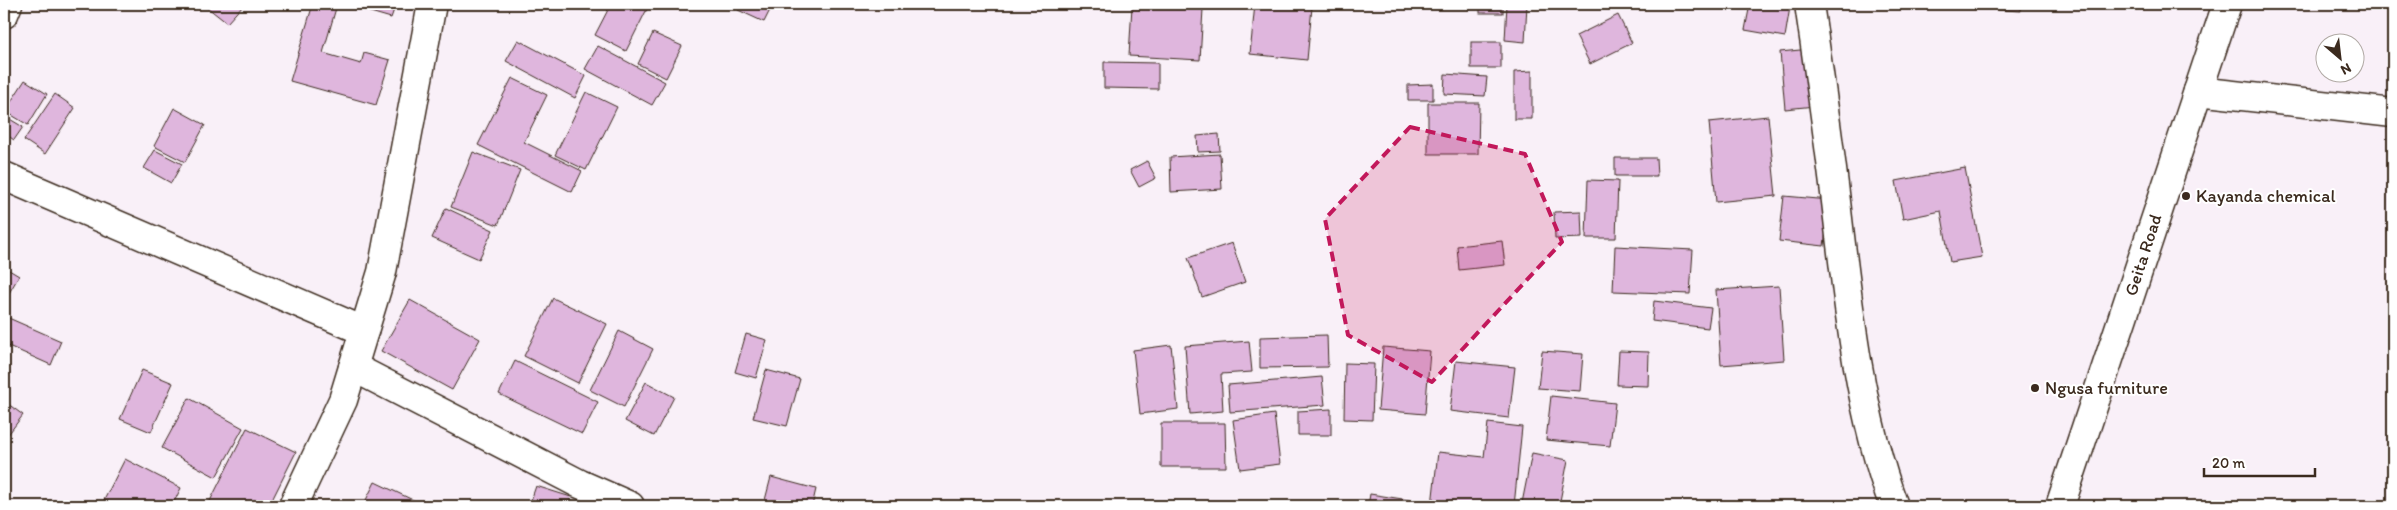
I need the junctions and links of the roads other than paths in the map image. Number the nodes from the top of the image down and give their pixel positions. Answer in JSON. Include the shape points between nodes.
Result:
{"nodes":[{"id":1,"x":8,"y":4,"type":"edge"},
{"id":2,"x":432,"y":4,"type":"edge"},
{"id":3,"x":1810,"y":4,"type":"edge"},
{"id":4,"x":2227,"y":4,"type":"edge"},
{"id":5,"x":4,"y":14,"type":"edge"},
{"id":6,"x":2198,"y":91,"type":"junction"},
{"id":7,"x":2393,"y":113,"type":"edge"},
{"id":8,"x":4,"y":176,"type":"edge"},
{"id":9,"x":364,"y":331,"type":"junction"},
{"id":10,"x":353,"y":367,"type":"junction"},
{"id":11,"x":293,"y":506,"type":"edge"},
{"id":12,"x":630,"y":506,"type":"edge"},
{"id":13,"x":1894,"y":506,"type":"edge"},
{"id":14,"x":2060,"y":506,"type":"edge"}],
"edges":[{"from":1,"to":5,"type":"main road"},
{"from":2,"to":9,"type":"main road","via":[[382,272]]},
{"from":3,"to":13,"type":"main road","via":[[1848,298],[1865,400]]},
{"from":4,"to":6,"type":"main road","name":"Geita Road"},
{"from":6,"to":7,"type":"main road"},
{"from":6,"to":14,"type":"main road","name":"Geita Road"},
{"from":8,"to":9,"type":"main road"},
{"from":9,"to":10,"type":"main road"},
{"from":10,"to":11,"type":"main road","via":[[343,400]]},
{"from":10,"to":12,"type":"main road","via":[[580,484]]}]}
